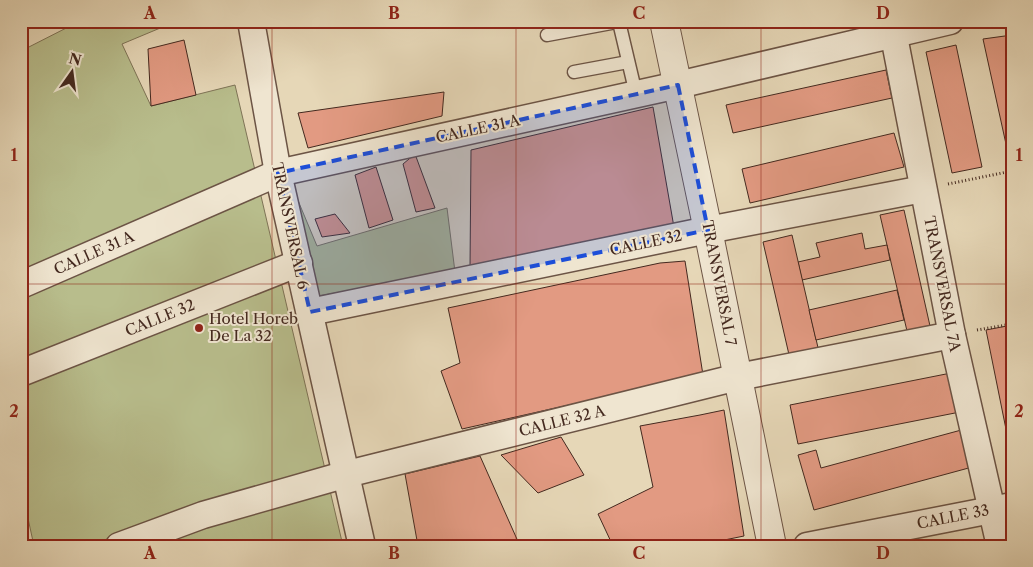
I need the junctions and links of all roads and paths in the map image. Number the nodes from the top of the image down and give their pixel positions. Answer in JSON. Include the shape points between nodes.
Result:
{"nodes":[{"id":1,"x":251,"y":21,"type":"edge"},
{"id":2,"x":664,"y":21,"type":"edge"},
{"id":3,"x":950,"y":21,"type":"edge"},
{"id":4,"x":620,"y":22,"type":"edge"},
{"id":5,"x":892,"y":28,"type":"edge"},
{"id":6,"x":547,"y":36,"type":"dead end"},
{"id":7,"x":628,"y":62,"type":"junction"},
{"id":8,"x":574,"y":72,"type":"dead end"},
{"id":9,"x":678,"y":85,"type":"junction"},
{"id":10,"x":636,"y":94,"type":"junction"},
{"id":11,"x":1012,"y":171,"type":"edge"},
{"id":12,"x":278,"y":173,"type":"junction"},
{"id":13,"x":923,"y":189,"type":"junction"},
{"id":14,"x":708,"y":230,"type":"junction"},
{"id":15,"x":299,"y":263,"type":"junction"},
{"id":16,"x":21,"y":285,"type":"edge"},
{"id":17,"x":310,"y":312,"type":"junction"},
{"id":18,"x":1012,"y":324,"type":"edge"},
{"id":19,"x":952,"y":335,"type":"junction"},
{"id":20,"x":21,"y":373,"type":"edge"},
{"id":21,"x":738,"y":377,"type":"junction"},
{"id":22,"x":347,"y":474,"type":"junction"},
{"id":23,"x":1002,"y":508,"type":"edge"},
{"id":24,"x":120,"y":546,"type":"edge"},
{"id":25,"x":362,"y":546,"type":"edge"},
{"id":26,"x":772,"y":546,"type":"edge"},
{"id":27,"x":807,"y":546,"type":"edge"},
{"id":28,"x":1000,"y":546,"type":"edge"}],
"edges":[{"from":1,"to":12,"type":"street","name":"TRANSVERSAL 6"},
{"from":2,"to":9,"type":"street","name":"TRANSVERSAL 7"},
{"from":3,"to":5,"type":"street","name":"CALLE 31 A"},
{"from":4,"to":6,"type":"lane"},
{"from":4,"to":7,"type":"lane"},
{"from":5,"to":9,"type":"street","name":"CALLE 31 A"},
{"from":5,"to":13,"type":"street","name":"TRANSVERSAL 7A"},
{"from":7,"to":8,"type":"lane"},
{"from":7,"to":10,"type":"lane"},
{"from":9,"to":10,"type":"street","name":"CALLE 31 A"},
{"from":9,"to":14,"type":"street","name":"TRANSVERSAL 7"},
{"from":10,"to":12,"type":"street","name":"CALLE 31 A"},
{"from":11,"to":13,"type":"path"},
{"from":12,"to":15,"type":"street","name":"TRANSVERSAL 6"},
{"from":12,"to":16,"type":"street","name":"CALLE 31 A"},
{"from":13,"to":14,"type":"street","name":"CALLE 32"},
{"from":13,"to":19,"type":"street","name":"TRANSVERSAL 7A"},
{"from":14,"to":17,"type":"street","name":"CALLE 32"},
{"from":14,"to":21,"type":"street","name":"TRANSVERSAL 7"},
{"from":15,"to":17,"type":"street","name":"TRANSVERSAL 6"},
{"from":15,"to":20,"type":"street","name":"CALLE 32"},
{"from":17,"to":22,"type":"street","name":"TRANSVERSAL 6"},
{"from":18,"to":19,"type":"path"},
{"from":19,"to":21,"type":"street","name":"CALLE 32 A"},
{"from":19,"to":23,"type":"street","name":"TRANSVERSAL 7A"},
{"from":21,"to":22,"type":"street","name":"CALLE 32 A"},
{"from":21,"to":26,"type":"street","name":"TRANSVERSAL 7"},
{"from":22,"to":24,"type":"street","name":"CALLE 32 A","via":[[203,515]]},
{"from":22,"to":25,"type":"street","name":"TRANSVERSAL 6"},
{"from":23,"to":27,"type":"street","name":"CALLE 33"},
{"from":23,"to":28,"type":"street","name":"TRANSVERSAL 7A"}]}
